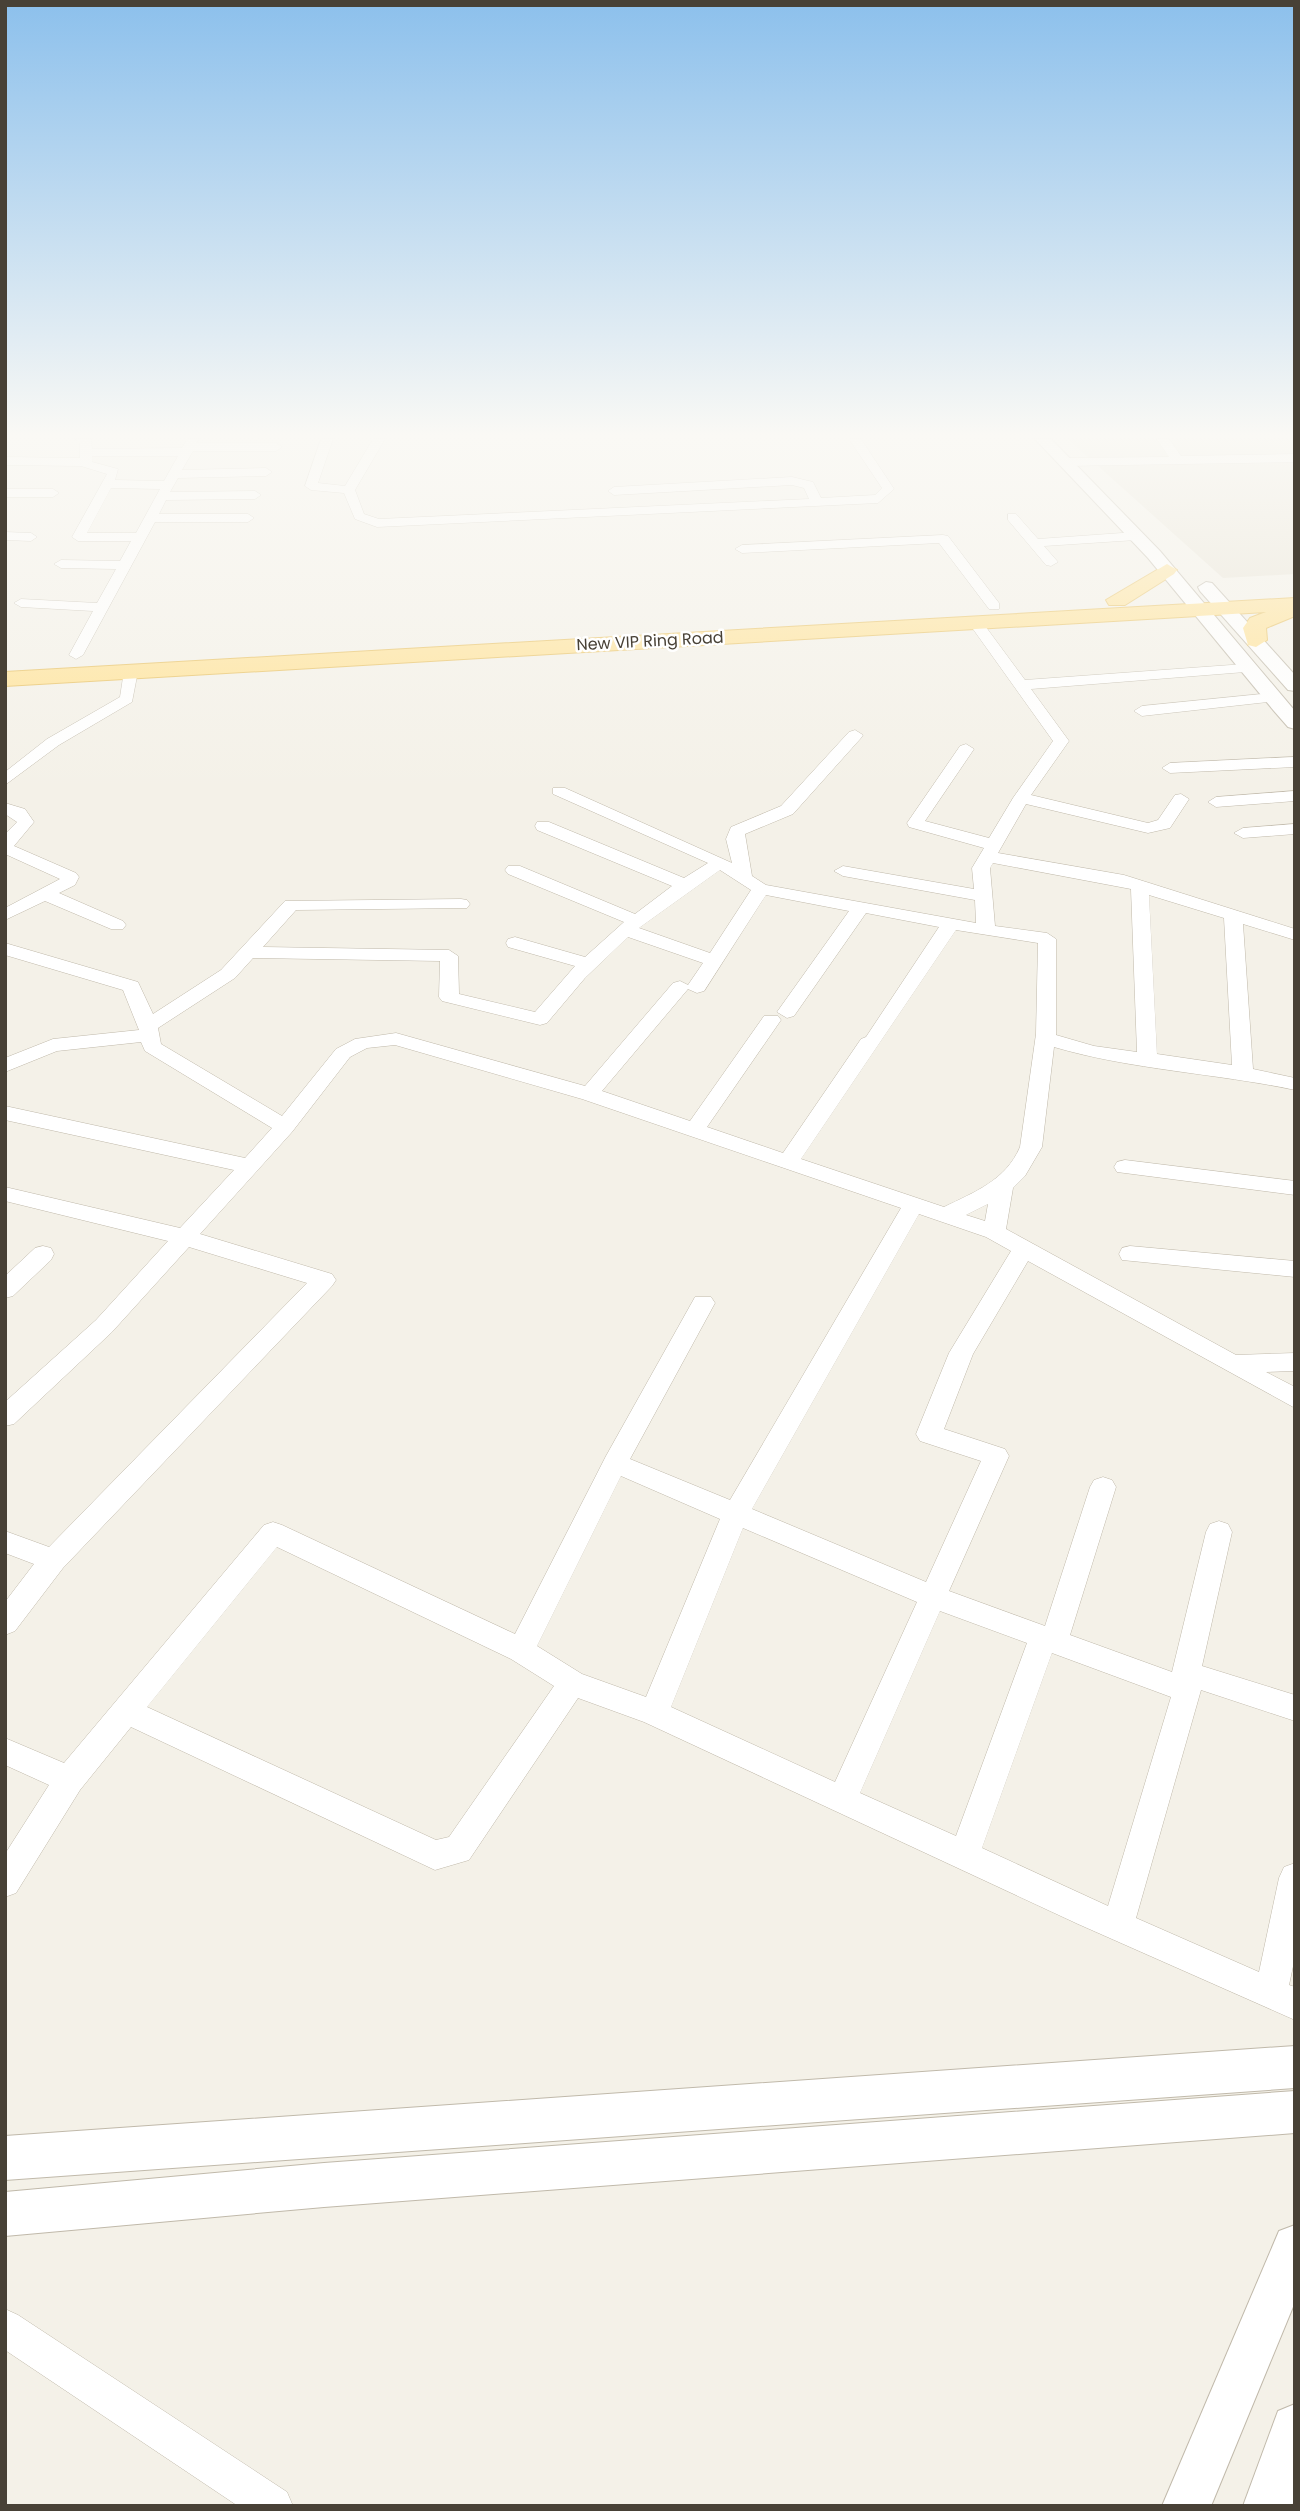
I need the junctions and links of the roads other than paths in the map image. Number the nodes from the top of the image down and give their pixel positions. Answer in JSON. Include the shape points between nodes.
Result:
{"nodes":[{"id":1,"x":130,"y":556,"type":"edge"},
{"id":2,"x":956,"y":556,"type":"edge"},
{"id":3,"x":1046,"y":556,"type":"edge"},
{"id":4,"x":1154,"y":556,"type":"edge"},
{"id":5,"x":1168,"y":556,"type":"edge"},
{"id":6,"x":1051,"y":562,"type":"dead end"},
{"id":7,"x":61,"y":564,"type":"dead end"},
{"id":8,"x":125,"y":565,"type":"junction"},
{"id":9,"x":1167,"y":570,"type":"junction"},
{"id":10,"x":1295,"y":590,"type":"edge"},
{"id":11,"x":1117,"y":600,"type":"junction"},
{"id":12,"x":1206,"y":601,"type":"junction"},
{"id":13,"x":21,"y":603,"type":"dead end"},
{"id":14,"x":994,"y":606,"type":"junction"},
{"id":15,"x":1295,"y":606,"type":"edge"},
{"id":16,"x":103,"y":607,"type":"junction"},
{"id":17,"x":1147,"y":611,"type":"junction"},
{"id":18,"x":877,"y":620,"type":"junction"},
{"id":19,"x":975,"y":622,"type":"junction"},
{"id":20,"x":1216,"y":631,"type":"junction"},
{"id":21,"x":627,"y":634,"type":"junction"},
{"id":22,"x":1256,"y":640,"type":"junction"},
{"id":23,"x":76,"y":655,"type":"junction"},
{"id":24,"x":5,"y":659,"type":"edge"},
{"id":25,"x":1245,"y":668,"type":"junction"},
{"id":26,"x":131,"y":671,"type":"junction"},
{"id":27,"x":5,"y":679,"type":"edge"},
{"id":28,"x":1023,"y":685,"type":"junction"},
{"id":29,"x":1295,"y":686,"type":"edge"},
{"id":30,"x":1272,"y":698,"type":"junction"},
{"id":31,"x":1142,"y":711,"type":"dead end"},
{"id":32,"x":1295,"y":723,"type":"edge"},
{"id":33,"x":855,"y":735,"type":"dead end"},
{"id":34,"x":966,"y":749,"type":"dead end"},
{"id":35,"x":1295,"y":762,"type":"edge"},
{"id":36,"x":1170,"y":768,"type":"dead end"},
{"id":37,"x":5,"y":780,"type":"edge"},
{"id":38,"x":559,"y":791,"type":"dead end"},
{"id":39,"x":1295,"y":796,"type":"edge"},
{"id":40,"x":1021,"y":798,"type":"junction"},
{"id":41,"x":1181,"y":799,"type":"dead end"},
{"id":42,"x":1216,"y":802,"type":"dead end"},
{"id":43,"x":5,"y":808,"type":"edge"},
{"id":44,"x":543,"y":826,"type":"dead end"},
{"id":45,"x":1295,"y":830,"type":"edge"},
{"id":46,"x":1243,"y":833,"type":"dead end"},
{"id":47,"x":5,"y":847,"type":"edge"},
{"id":48,"x":991,"y":851,"type":"junction"},
{"id":49,"x":719,"y":863,"type":"junction"},
{"id":50,"x":514,"y":870,"type":"dead end"},
{"id":51,"x":843,"y":871,"type":"dead end"},
{"id":52,"x":744,"y":878,"type":"junction"},
{"id":53,"x":685,"y":884,"type":"junction"},
{"id":54,"x":1140,"y":886,"type":"junction"},
{"id":55,"x":761,"y":889,"type":"junction"},
{"id":56,"x":46,"y":894,"type":"junction"},
{"id":57,"x":984,"y":895,"type":"junction"},
{"id":58,"x":461,"y":904,"type":"dead end"},
{"id":59,"x":862,"y":907,"type":"junction"},
{"id":60,"x":5,"y":915,"type":"edge"},
{"id":61,"x":1233,"y":915,"type":"junction"},
{"id":62,"x":951,"y":923,"type":"junction"},
{"id":63,"x":117,"y":925,"type":"dead end"},
{"id":64,"x":632,"y":925,"type":"junction"},
{"id":65,"x":986,"y":930,"type":"junction"},
{"id":66,"x":1295,"y":934,"type":"edge"},
{"id":67,"x":515,"y":943,"type":"dead end"},
{"id":68,"x":5,"y":949,"type":"edge"},
{"id":69,"x":251,"y":952,"type":"junction"},
{"id":70,"x":714,"y":961,"type":"junction"},
{"id":71,"x":590,"y":964,"type":"junction"},
{"id":72,"x":148,"y":1031,"type":"junction"},
{"id":73,"x":1045,"y":1038,"type":"junction"},
{"id":74,"x":1092,"y":1052,"type":"junction"},
{"id":75,"x":1147,"y":1059,"type":"junction"},
{"id":76,"x":1041,"y":1060,"type":"junction"},
{"id":77,"x":5,"y":1066,"type":"edge"},
{"id":78,"x":1243,"y":1073,"type":"junction"},
{"id":79,"x":1295,"y":1084,"type":"edge"},
{"id":80,"x":589,"y":1094,"type":"junction"},
{"id":81,"x":5,"y":1113,"type":"edge"},
{"id":82,"x":285,"y":1127,"type":"junction"},
{"id":83,"x":694,"y":1131,"type":"junction"},
{"id":84,"x":788,"y":1162,"type":"junction"},
{"id":85,"x":249,"y":1166,"type":"junction"},
{"id":86,"x":1125,"y":1167,"type":"dead end"},
{"id":87,"x":1002,"y":1187,"type":"junction"},
{"id":88,"x":1295,"y":1188,"type":"edge"},
{"id":89,"x":5,"y":1194,"type":"edge"},
{"id":90,"x":913,"y":1206,"type":"junction"},
{"id":91,"x":947,"y":1214,"type":"junction"},
{"id":92,"x":994,"y":1232,"type":"junction"},
{"id":93,"x":184,"y":1237,"type":"junction"},
{"id":94,"x":1024,"y":1248,"type":"junction"},
{"id":95,"x":43,"y":1254,"type":"dead end"},
{"id":96,"x":1130,"y":1254,"type":"dead end"},
{"id":97,"x":1295,"y":1269,"type":"edge"},
{"id":98,"x":5,"y":1290,"type":"edge"},
{"id":99,"x":703,"y":1303,"type":"dead end"},
{"id":100,"x":1295,"y":1362,"type":"edge"},
{"id":101,"x":1234,"y":1364,"type":"junction"},
{"id":102,"x":1295,"y":1399,"type":"edge"},
{"id":103,"x":5,"y":1416,"type":"edge"},
{"id":104,"x":615,"y":1463,"type":"junction"},
{"id":105,"x":1103,"y":1487,"type":"dead end"},
{"id":106,"x":736,"y":1513,"type":"junction"},
{"id":107,"x":1219,"y":1532,"type":"dead end"},
{"id":108,"x":5,"y":1542,"type":"edge"},
{"id":109,"x":53,"y":1560,"type":"junction"},
{"id":110,"x":933,"y":1597,"type":"junction"},
{"id":111,"x":5,"y":1623,"type":"edge"},
{"id":112,"x":1049,"y":1640,"type":"junction"},
{"id":113,"x":522,"y":1650,"type":"junction"},
{"id":114,"x":1186,"y":1682,"type":"junction"},
{"id":115,"x":572,"y":1683,"type":"junction"},
{"id":116,"x":1295,"y":1708,"type":"edge"},
{"id":117,"x":126,"y":1711,"type":"junction"},
{"id":118,"x":654,"y":1713,"type":"junction"},
{"id":119,"x":5,"y":1751,"type":"edge"},
{"id":120,"x":69,"y":1780,"type":"junction"},
{"id":121,"x":842,"y":1799,"type":"junction"},
{"id":122,"x":964,"y":1856,"type":"junction"},
{"id":123,"x":1295,"y":1878,"type":"edge"},
{"id":124,"x":5,"y":1882,"type":"edge"},
{"id":125,"x":1118,"y":1926,"type":"junction"},
{"id":126,"x":1283,"y":1998,"type":"edge"},
{"id":127,"x":1295,"y":2067,"type":"edge"},
{"id":128,"x":1295,"y":2112,"type":"edge"},
{"id":129,"x":5,"y":2158,"type":"edge"},
{"id":130,"x":5,"y":2214,"type":"edge"},
{"id":131,"x":1295,"y":2247,"type":"edge"},
{"id":132,"x":5,"y":2328,"type":"edge"},
{"id":133,"x":1295,"y":2428,"type":"edge"},
{"id":134,"x":274,"y":2506,"type":"edge"},
{"id":135,"x":1186,"y":2506,"type":"edge"},
{"id":136,"x":1267,"y":2506,"type":"edge"}],
"edges":[{"from":1,"to":8,"type":"street"},
{"from":2,"to":14,"type":"street"},
{"from":3,"to":6,"type":"street"},
{"from":4,"to":9,"type":"street"},
{"from":5,"to":12,"type":"street"},
{"from":7,"to":8,"type":"street"},
{"from":8,"to":16,"type":"street"},
{"from":9,"to":11,"type":"main road"},
{"from":9,"to":12,"type":"street"},
{"from":10,"to":12,"type":"main road","name":"New VIP Ring Road"},
{"from":11,"to":12,"type":"main road","name":"New VIP Ring Road"},
{"from":11,"to":14,"type":"main road","name":"New VIP Ring Road"},
{"from":12,"to":15,"type":"main road","name":"New VIP Ring Road"},
{"from":12,"to":17,"type":"main road","name":"New VIP Ring Road"},
{"from":12,"to":20,"type":"street"},
{"from":12,"to":22,"type":"street"},
{"from":13,"to":16,"type":"street"},
{"from":14,"to":18,"type":"main road","name":"New VIP Ring Road"},
{"from":15,"to":22,"type":"main road","via":[[1258,624]]},
{"from":16,"to":23,"type":"street"},
{"from":17,"to":19,"type":"main road","name":"New VIP Ring Road"},
{"from":17,"to":20,"type":"main road"},
{"from":18,"to":19,"type":"main road","name":"New VIP Ring Road"},
{"from":18,"to":21,"type":"main road","name":"New VIP Ring Road"},
{"from":19,"to":28,"type":"street"},
{"from":20,"to":25,"type":"street"},
{"from":21,"to":23,"type":"main road","name":"New VIP Ring Road"},
{"from":21,"to":26,"type":"main road","name":"New VIP Ring Road"},
{"from":22,"to":29,"type":"street"},
{"from":23,"to":24,"type":"main road","name":"New VIP Ring Road"},
{"from":25,"to":28,"type":"street"},
{"from":25,"to":30,"type":"street"},
{"from":26,"to":27,"type":"main road","name":"New VIP Ring Road"},
{"from":26,"to":37,"type":"street","via":[[127,699],[53,742]]},
{"from":28,"to":40,"type":"street","via":[[1062,741]]},
{"from":30,"to":31,"type":"street"},
{"from":30,"to":32,"type":"street"},
{"from":33,"to":52,"type":"street","via":[[787,810],[737,831]]},
{"from":34,"to":48,"type":"street","via":[[915,823]]},
{"from":35,"to":36,"type":"street"},
{"from":38,"to":49,"type":"street"},
{"from":39,"to":42,"type":"street"},
{"from":40,"to":41,"type":"street","via":[[1148,828],[1164,824]]},
{"from":40,"to":48,"type":"street"},
{"from":43,"to":47,"type":"street","via":[[26,817]]},
{"from":44,"to":53,"type":"street"},
{"from":45,"to":46,"type":"street"},
{"from":47,"to":56,"type":"street","via":[[70,877]]},
{"from":48,"to":54,"type":"street"},
{"from":48,"to":57,"type":"street","via":[[981,868]]},
{"from":49,"to":52,"type":"street"},
{"from":49,"to":53,"type":"street"},
{"from":50,"to":64,"type":"street"},
{"from":51,"to":57,"type":"street"},
{"from":52,"to":55,"type":"street"},
{"from":53,"to":64,"type":"street"},
{"from":54,"to":61,"type":"street"},
{"from":54,"to":75,"type":"street"},
{"from":55,"to":59,"type":"street"},
{"from":55,"to":70,"type":"street"},
{"from":56,"to":60,"type":"street"},
{"from":56,"to":63,"type":"street"},
{"from":57,"to":65,"type":"street"},
{"from":58,"to":69,"type":"street","via":[[298,903],[280,914]]},
{"from":59,"to":62,"type":"street"},
{"from":59,"to":83,"type":"street"},
{"from":61,"to":66,"type":"street"},
{"from":61,"to":78,"type":"street"},
{"from":62,"to":65,"type":"street"},
{"from":62,"to":84,"type":"street"},
{"from":64,"to":70,"type":"street"},
{"from":64,"to":71,"type":"street"},
{"from":65,"to":73,"type":"street","via":[[1047,939]]},
{"from":67,"to":71,"type":"street"},
{"from":68,"to":72,"type":"street","via":[[131,986]]},
{"from":69,"to":71,"type":"street","via":[[449,956],[449,997],[540,1019],[560,991]]},
{"from":69,"to":72,"type":"street"},
{"from":70,"to":80,"type":"street"},
{"from":72,"to":77,"type":"street","via":[[53,1045]]},
{"from":72,"to":82,"type":"street","via":[[152,1047]]},
{"from":73,"to":74,"type":"street"},
{"from":73,"to":76,"type":"street"},
{"from":74,"to":75,"type":"street"},
{"from":74,"to":76,"type":"street"},
{"from":75,"to":78,"type":"street"},
{"from":76,"to":87,"type":"street","via":[[1027,1161]]},
{"from":78,"to":79,"type":"street"},
{"from":80,"to":82,"type":"street","via":[[381,1038],[343,1053]]},
{"from":80,"to":83,"type":"street"},
{"from":81,"to":85,"type":"street"},
{"from":82,"to":85,"type":"street"},
{"from":83,"to":84,"type":"street"},
{"from":84,"to":90,"type":"street"},
{"from":85,"to":93,"type":"street"},
{"from":86,"to":88,"type":"street"},
{"from":87,"to":91,"type":"street"},
{"from":87,"to":92,"type":"street"},
{"from":89,"to":93,"type":"street"},
{"from":90,"to":91,"type":"street"},
{"from":90,"to":106,"type":"street"},
{"from":91,"to":92,"type":"street"},
{"from":92,"to":94,"type":"street"},
{"from":93,"to":103,"type":"street","via":[[104,1326]]},
{"from":93,"to":109,"type":"street","via":[[324,1280]]},
{"from":94,"to":101,"type":"street"},
{"from":94,"to":110,"type":"street","via":[[961,1353],[929,1434],[996,1456]]},
{"from":95,"to":98,"type":"street"},
{"from":96,"to":97,"type":"street"},
{"from":99,"to":104,"type":"street"},
{"from":100,"to":101,"type":"street"},
{"from":101,"to":102,"type":"street"},
{"from":104,"to":106,"type":"street"},
{"from":104,"to":113,"type":"street"},
{"from":105,"to":112,"type":"street"},
{"from":106,"to":110,"type":"street"},
{"from":106,"to":118,"type":"street"},
{"from":107,"to":114,"type":"street"},
{"from":108,"to":109,"type":"street"},
{"from":109,"to":111,"type":"street"},
{"from":110,"to":112,"type":"street"},
{"from":110,"to":121,"type":"street"},
{"from":112,"to":114,"type":"street"},
{"from":112,"to":122,"type":"street"},
{"from":113,"to":115,"type":"street"},
{"from":113,"to":117,"type":"street","via":[[273,1533]]},
{"from":114,"to":116,"type":"street"},
{"from":114,"to":125,"type":"street"},
{"from":115,"to":117,"type":"street","via":[[458,1850],[435,1855]]},
{"from":115,"to":118,"type":"street"},
{"from":117,"to":120,"type":"street"},
{"from":118,"to":121,"type":"street"},
{"from":119,"to":120,"type":"street"},
{"from":120,"to":124,"type":"street"},
{"from":121,"to":122,"type":"street"},
{"from":122,"to":125,"type":"street"},
{"from":123,"to":126,"type":"street"},
{"from":125,"to":126,"type":"street"},
{"from":127,"to":129,"type":"street"},
{"from":128,"to":130,"type":"street","via":[[324,2185]]},
{"from":131,"to":135,"type":"street"},
{"from":132,"to":134,"type":"street"},
{"from":133,"to":136,"type":"street"}]}
